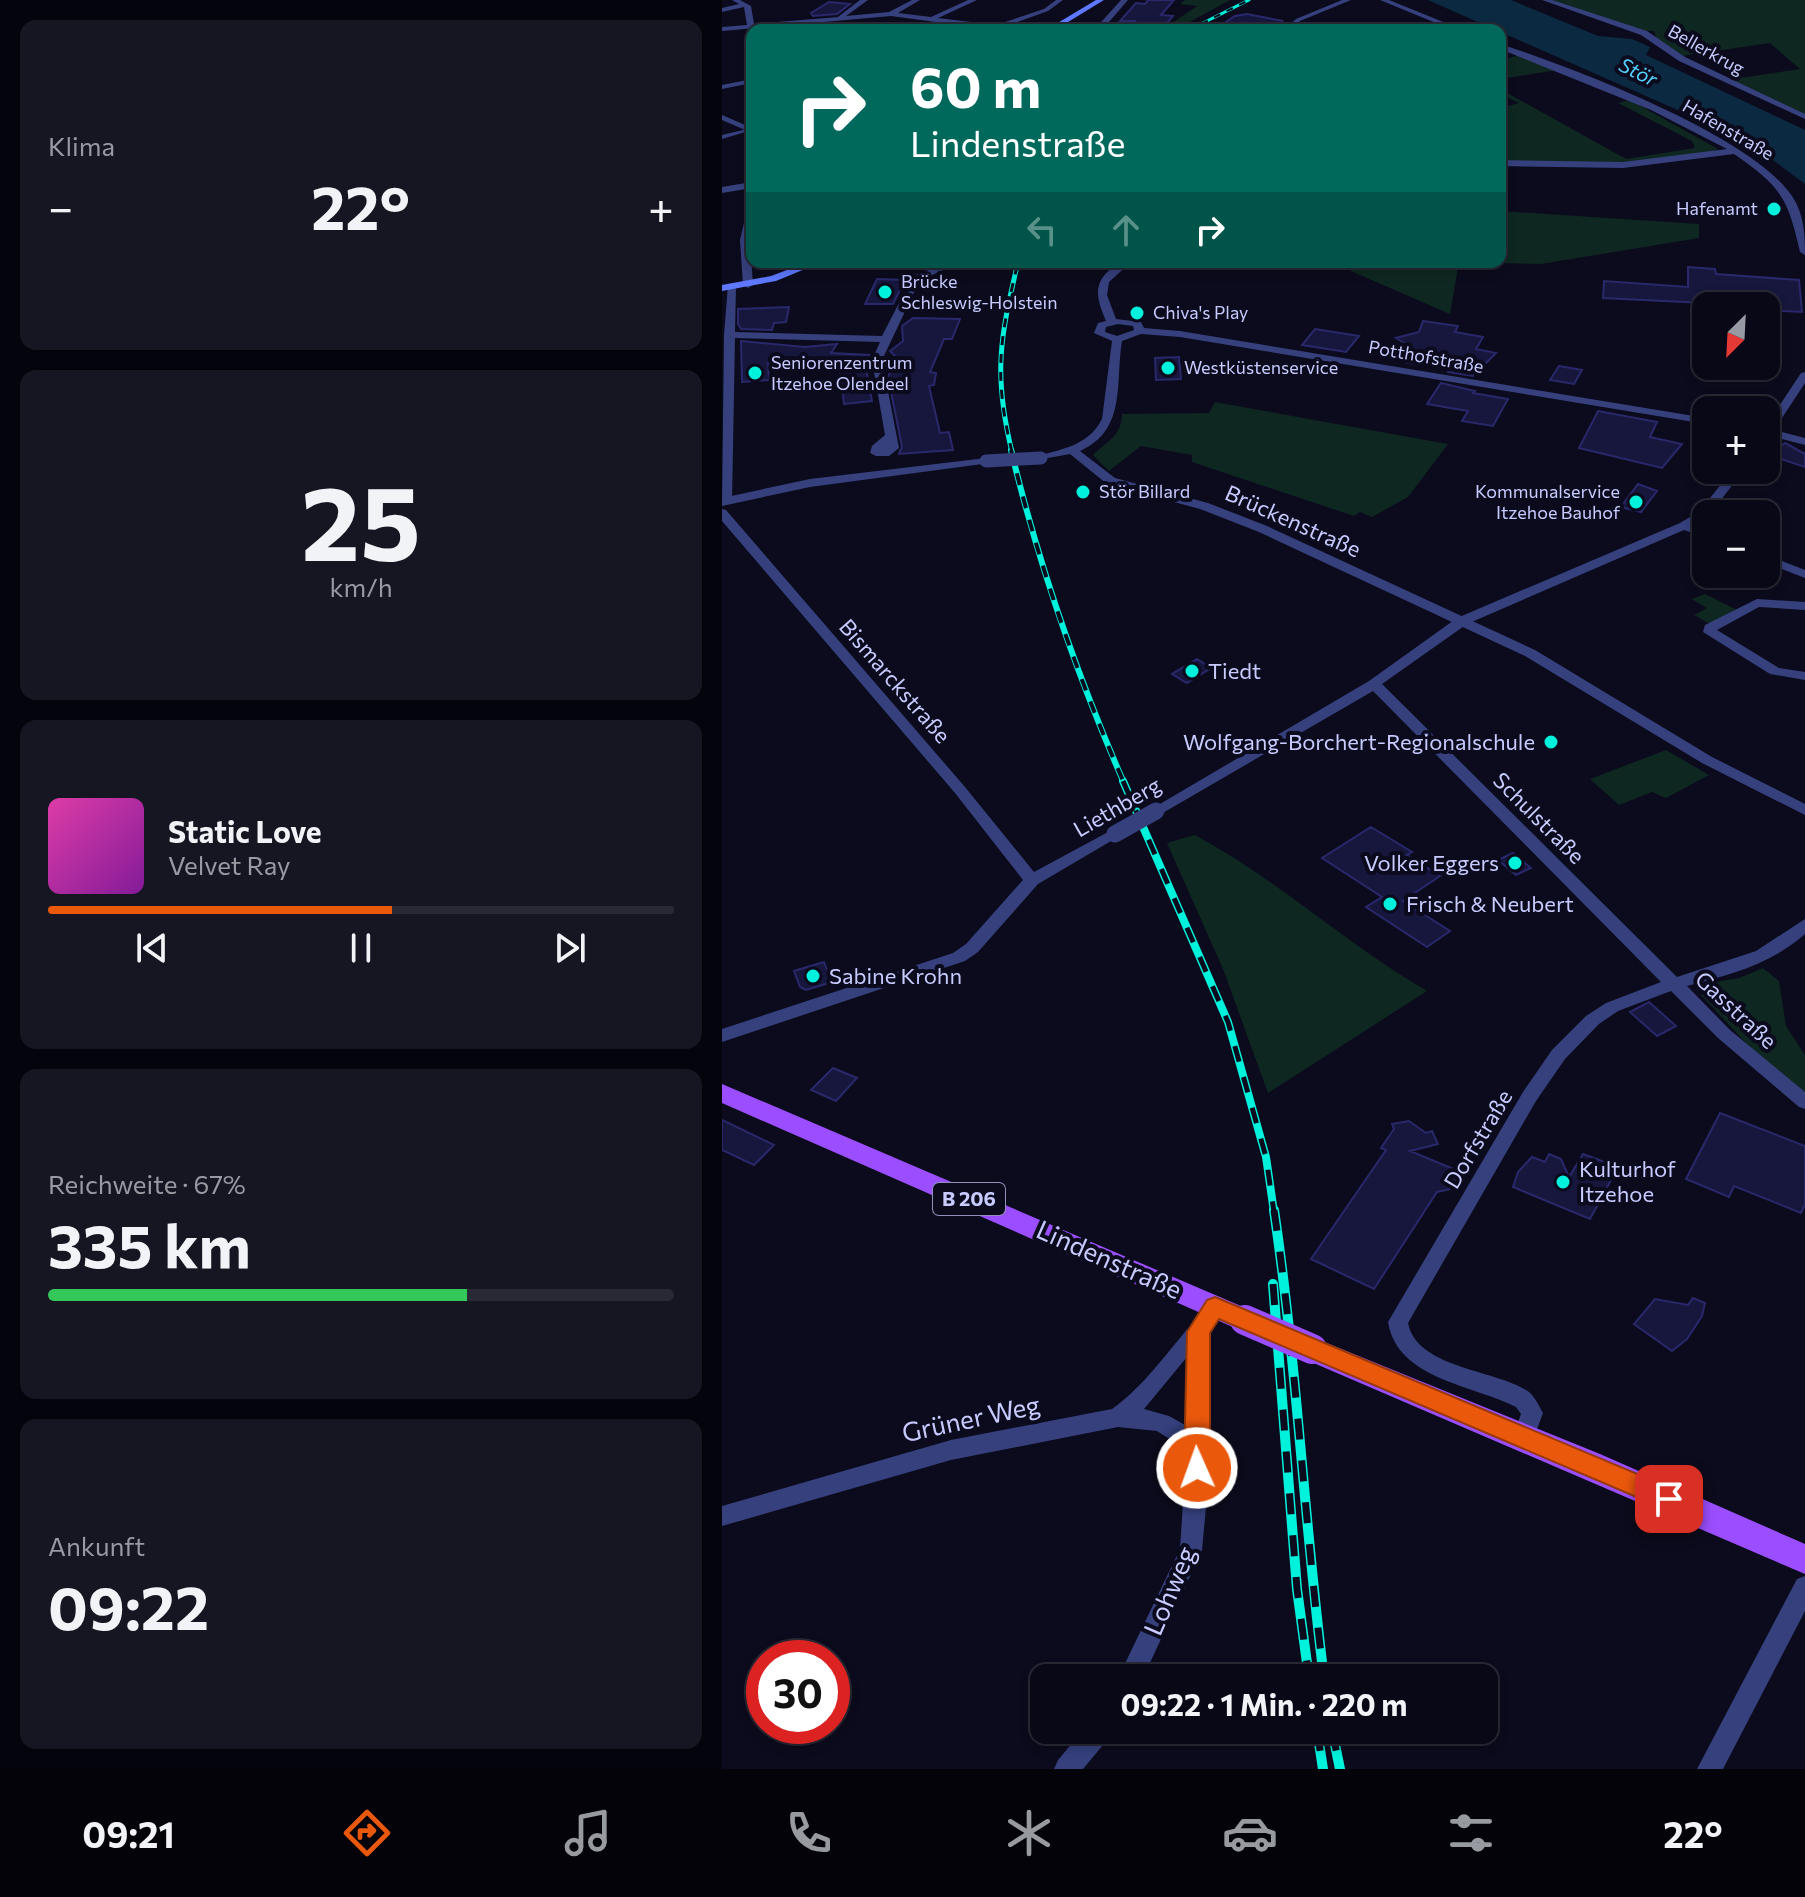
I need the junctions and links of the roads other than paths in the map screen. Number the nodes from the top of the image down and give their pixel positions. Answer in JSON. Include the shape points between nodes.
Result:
{"nodes":[{"id":1,"x":735,"y":0,"type":"edge"},
{"id":2,"x":865,"y":0,"type":"edge"},
{"id":3,"x":917,"y":0,"type":"edge"},
{"id":4,"x":974,"y":0,"type":"edge"},
{"id":5,"x":1044,"y":0,"type":"edge"},
{"id":6,"x":1101,"y":0,"type":"edge"},
{"id":7,"x":1110,"y":0,"type":"edge"},
{"id":8,"x":1125,"y":0,"type":"edge"},
{"id":9,"x":1348,"y":0,"type":"edge"},
{"id":10,"x":1383,"y":0,"type":"edge"},
{"id":11,"x":1545,"y":0,"type":"edge"},
{"id":12,"x":1060,"y":1,"type":"edge"},
{"id":13,"x":746,"y":5,"type":"junction"},
{"id":14,"x":722,"y":10,"type":"edge"},
{"id":15,"x":895,"y":14,"type":"junction"},
{"id":16,"x":838,"y":16,"type":"junction"},
{"id":17,"x":932,"y":17,"type":"junction"},
{"id":18,"x":751,"y":24,"type":"edge"},
{"id":19,"x":761,"y":24,"type":"edge"},
{"id":20,"x":831,"y":24,"type":"edge"},
{"id":21,"x":886,"y":24,"type":"dead end"},
{"id":22,"x":970,"y":24,"type":"edge"},
{"id":23,"x":1004,"y":24,"type":"edge"},
{"id":24,"x":1065,"y":24,"type":"edge"},
{"id":25,"x":1066,"y":24,"type":"edge"},
{"id":26,"x":1103,"y":24,"type":"edge"},
{"id":27,"x":1294,"y":24,"type":"edge"},
{"id":28,"x":1444,"y":24,"type":"edge"},
{"id":29,"x":746,"y":26,"type":"edge"},
{"id":30,"x":722,"y":29,"type":"edge"},
{"id":31,"x":1506,"y":48,"type":"edge"},
{"id":32,"x":746,"y":84,"type":"edge"},
{"id":33,"x":722,"y":88,"type":"edge"},
{"id":34,"x":722,"y":117,"type":"edge"},
{"id":35,"x":1805,"y":117,"type":"edge"},
{"id":36,"x":746,"y":128,"type":"edge"},
{"id":37,"x":746,"y":131,"type":"edge"},
{"id":38,"x":722,"y":137,"type":"edge"},
{"id":39,"x":1735,"y":151,"type":"junction"},
{"id":40,"x":1506,"y":163,"type":"edge"},
{"id":41,"x":746,"y":186,"type":"edge"},
{"id":42,"x":722,"y":190,"type":"edge"},
{"id":43,"x":1805,"y":252,"type":"edge"},
{"id":44,"x":747,"y":268,"type":"edge"},
{"id":45,"x":799,"y":268,"type":"edge"},
{"id":46,"x":943,"y":268,"type":"edge"},
{"id":47,"x":1118,"y":268,"type":"edge"},
{"id":48,"x":748,"y":285,"type":"junction"},
{"id":49,"x":726,"y":288,"type":"edge"},
{"id":50,"x":1112,"y":322,"type":"junction"},
{"id":51,"x":1140,"y":331,"type":"junction"},
{"id":52,"x":729,"y":335,"type":"junction"},
{"id":53,"x":886,"y":339,"type":"junction"},
{"id":54,"x":1117,"y":339,"type":"junction"},
{"id":55,"x":1805,"y":375,"type":"edge"},
{"id":56,"x":1780,"y":412,"type":"edge"},
{"id":57,"x":1692,"y":419,"type":"edge"},
{"id":58,"x":1780,"y":435,"type":"edge"},
{"id":59,"x":890,"y":437,"type":"dead end"},
{"id":60,"x":1805,"y":442,"type":"edge"},
{"id":61,"x":1074,"y":452,"type":"junction"},
{"id":62,"x":1727,"y":484,"type":"edge"},
{"id":63,"x":723,"y":505,"type":"edge"},
{"id":64,"x":1684,"y":526,"type":"junction"},
{"id":65,"x":1692,"y":529,"type":"edge"},
{"id":66,"x":1780,"y":564,"type":"edge"},
{"id":67,"x":1805,"y":574,"type":"edge"},
{"id":68,"x":1805,"y":606,"type":"edge"},
{"id":69,"x":1462,"y":621,"type":"junction"},
{"id":70,"x":1805,"y":676,"type":"edge"},
{"id":71,"x":1374,"y":684,"type":"junction"},
{"id":72,"x":1805,"y":810,"type":"edge"},
{"id":73,"x":1032,"y":880,"type":"junction"},
{"id":74,"x":1805,"y":925,"type":"edge"},
{"id":75,"x":1672,"y":982,"type":"junction"},
{"id":76,"x":722,"y":1036,"type":"edge"},
{"id":77,"x":722,"y":1093,"type":"edge"},
{"id":78,"x":1805,"y":1102,"type":"edge"},
{"id":79,"x":1215,"y":1307,"type":"junction"},
{"id":80,"x":1198,"y":1332,"type":"junction"},
{"id":81,"x":1117,"y":1418,"type":"junction"},
{"id":82,"x":1524,"y":1436,"type":"junction"},
{"id":83,"x":1195,"y":1451,"type":"junction"},
{"id":84,"x":722,"y":1516,"type":"edge"},
{"id":85,"x":1805,"y":1559,"type":"edge"},
{"id":86,"x":1805,"y":1587,"type":"edge"},
{"id":87,"x":1137,"y":1664,"type":"edge"},
{"id":88,"x":1088,"y":1744,"type":"edge"},
{"id":89,"x":1067,"y":1769,"type":"edge"},
{"id":90,"x":1710,"y":1769,"type":"edge"}],
"edges":[{"from":1,"to":13,"type":"street"},
{"from":2,"to":16,"type":"street"},
{"from":3,"to":15,"type":"street"},
{"from":4,"to":17,"type":"street"},
{"from":5,"to":12,"type":"street"},
{"from":6,"to":24,"type":"main road"},
{"from":7,"to":25,"type":"main road"},
{"from":8,"to":26,"type":"street"},
{"from":9,"to":27,"type":"street"},
{"from":10,"to":28,"type":"street"},
{"from":11,"to":35,"type":"street","name":"Bellerkrug","via":[[1644,33],[1695,66]]},
{"from":12,"to":23,"type":"street"},
{"from":13,"to":14,"type":"street"},
{"from":13,"to":18,"type":"street"},
{"from":15,"to":16,"type":"street"},
{"from":15,"to":17,"type":"street"},
{"from":15,"to":21,"type":"street"},
{"from":16,"to":19,"type":"street"},
{"from":16,"to":20,"type":"street"},
{"from":17,"to":22,"type":"street"},
{"from":29,"to":30,"type":"street"},
{"from":31,"to":39,"type":"street","name":"Hafenstraße","via":[[1629,97]]},
{"from":32,"to":33,"type":"street"},
{"from":34,"to":36,"type":"street"},
{"from":37,"to":38,"type":"street"},
{"from":39,"to":40,"type":"street","via":[[1623,165]]},
{"from":39,"to":43,"type":"street","name":"Hafenstraße","via":[[1786,194]]},
{"from":41,"to":42,"type":"street"},
{"from":44,"to":48,"type":"street"},
{"from":45,"to":48,"type":"main road"},
{"from":46,"to":53,"type":"street","via":[[915,279]]},
{"from":47,"to":50,"type":"street","via":[[1101,287]]},
{"from":48,"to":49,"type":"main road"},
{"from":49,"to":52,"type":"street"},
{"from":50,"to":51,"type":"street","name":"Potthofstraße","via":[[1133,323]]},
{"from":50,"to":54,"type":"street","via":[[1102,325],[1099,333]]},
{"from":51,"to":54,"type":"street"},
{"from":51,"to":57,"type":"street","name":"Potthofstraße"},
{"from":52,"to":53,"type":"street"},
{"from":52,"to":63,"type":"street"},
{"from":53,"to":59,"type":"street","via":[[877,360]]},
{"from":54,"to":61,"type":"street","via":[[1105,428]]},
{"from":55,"to":56,"type":"street"},
{"from":58,"to":60,"type":"street"},
{"from":61,"to":63,"type":"street","bridge":true,"via":[[810,483]]},
{"from":61,"to":69,"type":"street","name":"Brückenstraße","via":[[1111,481],[1204,506],[1263,529]]},
{"from":62,"to":64,"type":"street","via":[[1704,514]]},
{"from":63,"to":73,"type":"street","name":"Bismarckstraße"},
{"from":64,"to":65,"type":"street"},
{"from":64,"to":69,"type":"street","name":"Liethberg"},
{"from":66,"to":67,"type":"street"},
{"from":68,"to":70,"type":"street","via":[[1757,603],[1710,632],[1775,671]]},
{"from":69,"to":71,"type":"street","name":"Liethberg"},
{"from":69,"to":72,"type":"street","name":"Brückenstraße","via":[[1530,653],[1707,760]]},
{"from":71,"to":73,"type":"street","name":"Liethberg","bridge":true},
{"from":71,"to":75,"type":"street","name":"Schulstraße"},
{"from":73,"to":76,"type":"street","name":"Liethberg","via":[[959,957]]},
{"from":74,"to":75,"type":"street","name":"Dorfstraße","via":[[1758,958]]},
{"from":75,"to":78,"type":"street","name":"Gasstraße","via":[[1751,1059]]},
{"from":75,"to":82,"type":"street","name":"Dorfstraße","via":[[1600,1015],[1550,1068],[1398,1322],[1400,1342],[1417,1356],[1524,1400],[1532,1413]]},
{"from":77,"to":79,"type":"main road","name":"Lindenstraße","number":"B 206"},
{"from":79,"to":80,"type":"street"},
{"from":79,"to":82,"type":"main road","name":"Lindenstraße","number":"B 206","bridge":true},
{"from":80,"to":81,"type":"street","name":"Grüner Weg","via":[[1139,1403]]},
{"from":80,"to":83,"type":"street","name":"Lohweg"},
{"from":81,"to":83,"type":"street","via":[[1165,1422]]},
{"from":81,"to":84,"type":"street","name":"Grüner Weg","via":[[951,1450]]},
{"from":82,"to":85,"type":"main road","name":"Lindenstraße","number":"B 206"},
{"from":83,"to":87,"type":"street","name":"Lohweg","via":[[1191,1550]]},
{"from":86,"to":90,"type":"street"},
{"from":88,"to":89,"type":"street"}]}
